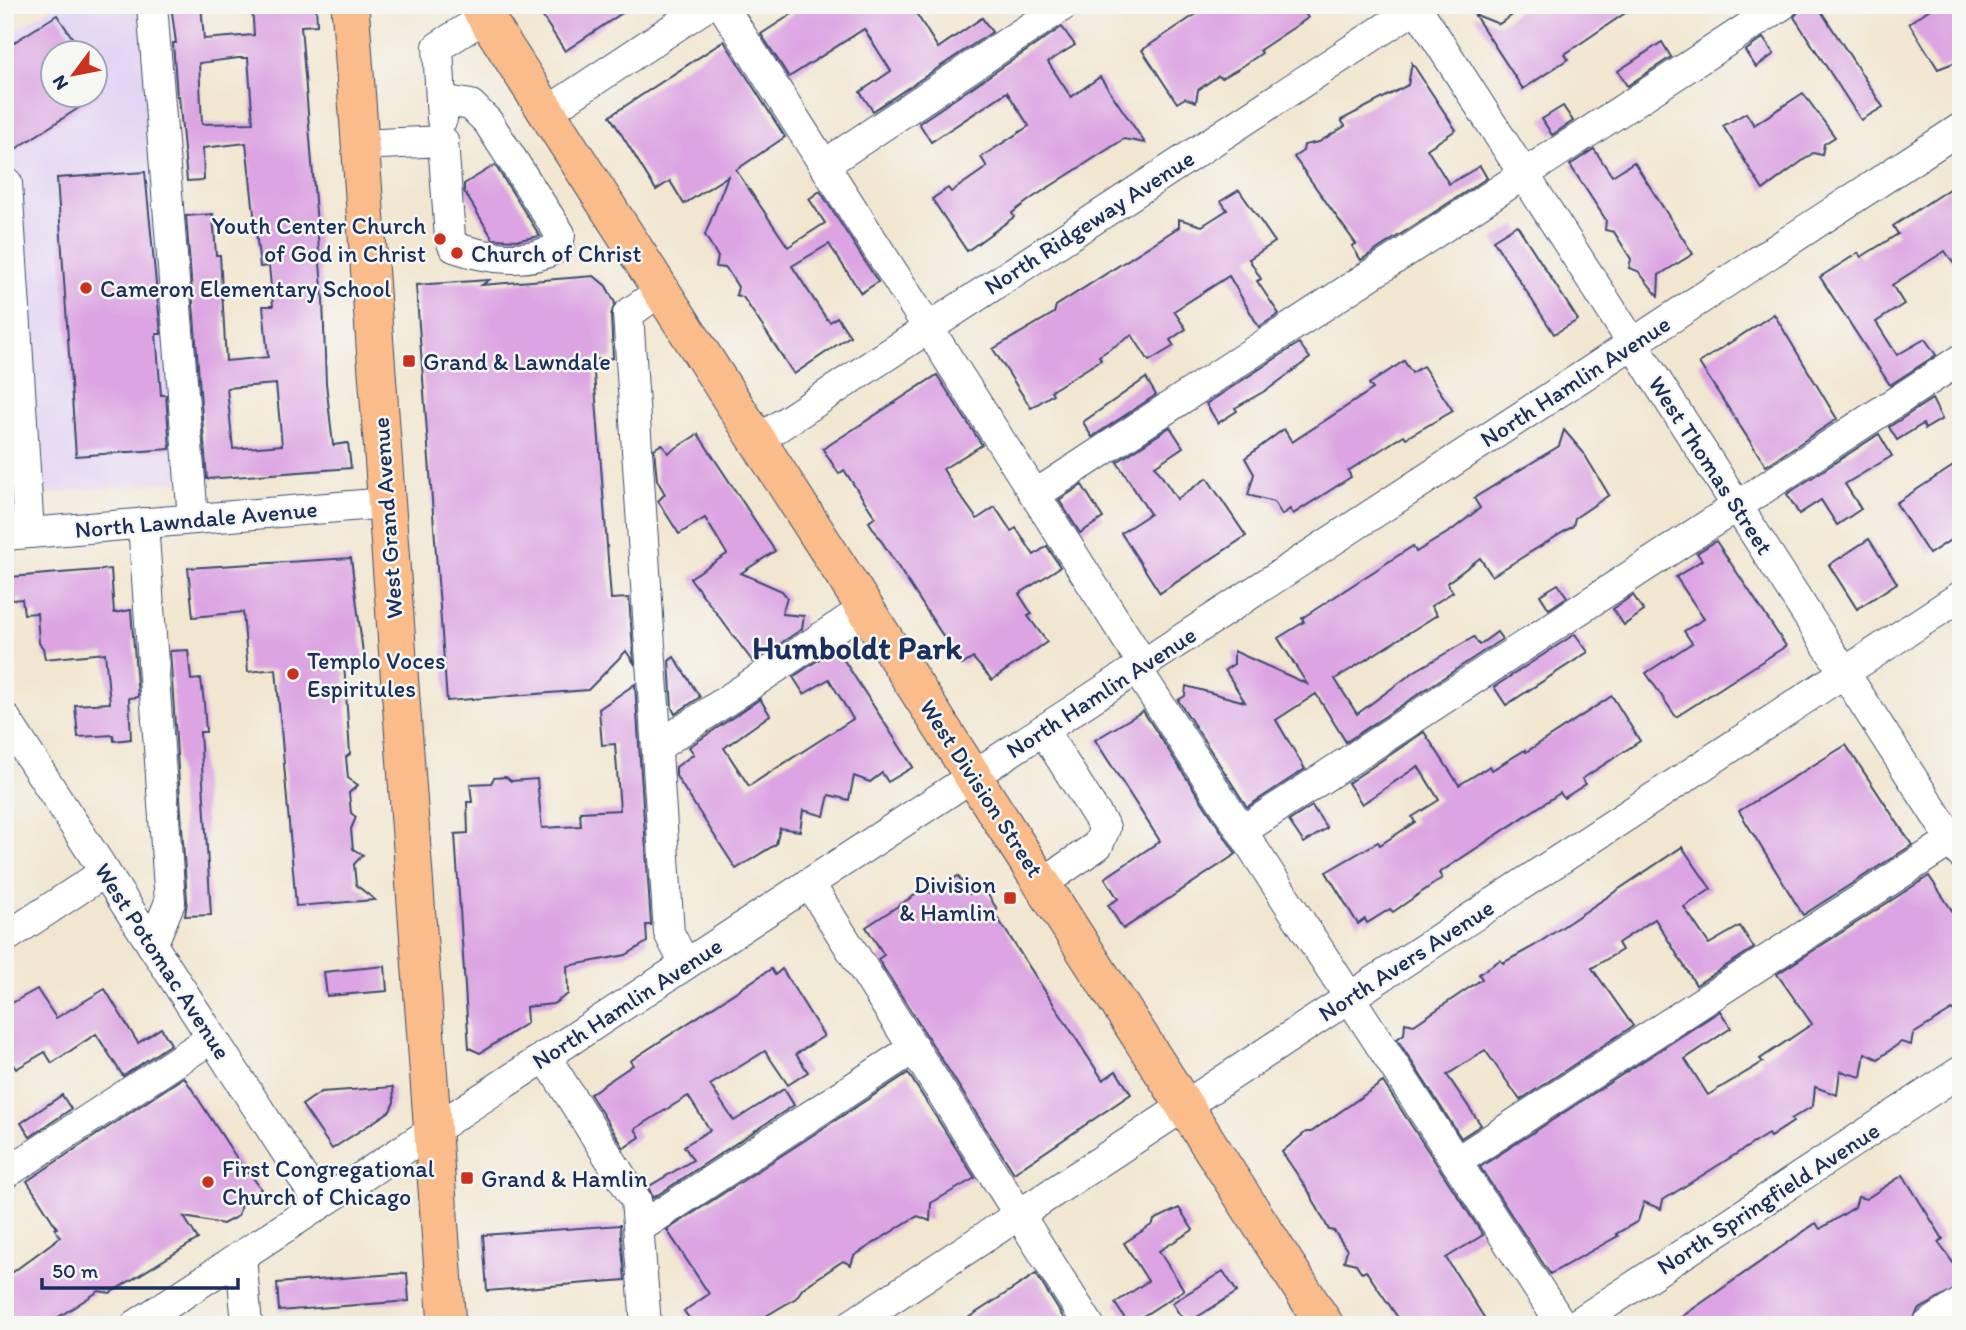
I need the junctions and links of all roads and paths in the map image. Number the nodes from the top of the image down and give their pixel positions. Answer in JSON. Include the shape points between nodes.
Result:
{"nodes":[{"id":1,"x":152,"y":5,"type":"edge"},
{"id":2,"x":350,"y":5,"type":"edge"},
{"id":3,"x":708,"y":5,"type":"edge"},
{"id":4,"x":722,"y":5,"type":"edge"},
{"id":5,"x":1065,"y":5,"type":"edge"},
{"id":6,"x":1782,"y":5,"type":"edge"},
{"id":7,"x":1417,"y":6,"type":"edge"},
{"id":8,"x":482,"y":11,"type":"edge"},
{"id":9,"x":441,"y":100,"type":"junction"},
{"id":10,"x":547,"y":112,"type":"junction"},
{"id":11,"x":1961,"y":128,"type":"edge"},
{"id":12,"x":443,"y":141,"type":"junction"},
{"id":13,"x":360,"y":145,"type":"junction"},
{"id":14,"x":824,"y":165,"type":"junction"},
{"id":15,"x":1525,"y":175,"type":"junction"},
{"id":16,"x":7,"y":183,"type":"edge"},
{"id":17,"x":662,"y":290,"type":"junction"},
{"id":18,"x":929,"y":328,"type":"junction"},
{"id":19,"x":1633,"y":343,"type":"junction"},
{"id":20,"x":1961,"y":359,"type":"edge"},
{"id":21,"x":758,"y":440,"type":"junction"},
{"id":22,"x":1035,"y":495,"type":"junction"},
{"id":23,"x":386,"y":503,"type":"junction"},
{"id":24,"x":1737,"y":506,"type":"junction"},
{"id":25,"x":193,"y":519,"type":"junction"},
{"id":26,"x":143,"y":523,"type":"junction"},
{"id":27,"x":17,"y":534,"type":"edge"},
{"id":28,"x":1961,"y":596,"type":"edge"},
{"id":29,"x":867,"y":607,"type":"junction"},
{"id":30,"x":1140,"y":666,"type":"junction"},
{"id":31,"x":1844,"y":672,"type":"junction"},
{"id":32,"x":5,"y":718,"type":"edge"},
{"id":33,"x":1042,"y":730,"type":"junction"},
{"id":34,"x":657,"y":747,"type":"junction"},
{"id":35,"x":974,"y":775,"type":"junction"},
{"id":36,"x":1242,"y":831,"type":"junction"},
{"id":37,"x":1958,"y":843,"type":"edge"},
{"id":38,"x":105,"y":872,"type":"junction"},
{"id":39,"x":809,"y":883,"type":"junction"},
{"id":40,"x":1043,"y":883,"type":"junction"},
{"id":41,"x":5,"y":938,"type":"edge"},
{"id":42,"x":152,"y":945,"type":"junction"},
{"id":43,"x":685,"y":964,"type":"junction"},
{"id":44,"x":1349,"y":997,"type":"junction"},
{"id":45,"x":212,"y":1038,"type":"junction"},
{"id":46,"x":914,"y":1048,"type":"junction"},
{"id":47,"x":545,"y":1056,"type":"junction"},
{"id":48,"x":1961,"y":1071,"type":"edge"},
{"id":49,"x":1185,"y":1105,"type":"junction"},
{"id":50,"x":431,"y":1131,"type":"junction"},
{"id":51,"x":1456,"y":1162,"type":"junction"},
{"id":52,"x":5,"y":1174,"type":"edge"},
{"id":53,"x":320,"y":1204,"type":"junction"},
{"id":54,"x":1019,"y":1214,"type":"junction"},
{"id":55,"x":639,"y":1228,"type":"junction"},
{"id":56,"x":241,"y":1256,"type":"junction"},
{"id":57,"x":1961,"y":1303,"type":"edge"},
{"id":58,"x":136,"y":1325,"type":"edge"},
{"id":59,"x":247,"y":1325,"type":"edge"},
{"id":60,"x":447,"y":1325,"type":"edge"},
{"id":61,"x":646,"y":1325,"type":"edge"},
{"id":62,"x":851,"y":1325,"type":"edge"},
{"id":63,"x":1089,"y":1325,"type":"edge"},
{"id":64,"x":1325,"y":1325,"type":"edge"},
{"id":65,"x":1562,"y":1325,"type":"edge"},
{"id":66,"x":1575,"y":1325,"type":"edge"},
{"id":67,"x":1928,"y":1325,"type":"edge"}],
"edges":[{"from":1,"to":25,"type":"street"},
{"from":2,"to":13,"type":"main road","name":"West Grand Avenue"},
{"from":3,"to":10,"type":"street"},
{"from":4,"to":14,"type":"street"},
{"from":5,"to":14,"type":"street"},
{"from":6,"to":15,"type":"street"},
{"from":7,"to":15,"type":"street","name":"West Thomas Street"},
{"from":7,"to":18,"type":"street","name":"North Ridgeway Avenue"},
{"from":8,"to":9,"type":"street","via":[[438,47]]},
{"from":8,"to":10,"type":"main road","name":"West Division Street"},
{"from":9,"to":12,"type":"street"},
{"from":9,"to":12,"type":"street","via":[[471,105],[488,122],[560,234],[558,247],[541,257],[509,258],[454,247]]},
{"from":10,"to":17,"type":"main road","name":"West Division Street"},
{"from":11,"to":19,"type":"street","name":"North Hamlin Avenue"},
{"from":12,"to":13,"type":"street"},
{"from":13,"to":23,"type":"main road","name":"West Grand Avenue"},
{"from":14,"to":18,"type":"street"},
{"from":15,"to":19,"type":"street","name":"West Thomas Street"},
{"from":15,"to":22,"type":"street"},
{"from":16,"to":27,"type":"street"},
{"from":17,"to":21,"type":"main road","name":"West Division Street"},
{"from":17,"to":34,"type":"street","via":[[628,314]]},
{"from":18,"to":21,"type":"street","name":"North Ridgeway Avenue"},
{"from":18,"to":22,"type":"street"},
{"from":19,"to":24,"type":"street","name":"West Thomas Street"},
{"from":19,"to":30,"type":"street","name":"North Hamlin Avenue"},
{"from":20,"to":24,"type":"street"},
{"from":21,"to":29,"type":"main road","name":"West Division Street"},
{"from":22,"to":30,"type":"street"},
{"from":23,"to":25,"type":"street","name":"North Lawndale Avenue"},
{"from":23,"to":50,"type":"main road","name":"West Grand Avenue"},
{"from":24,"to":31,"type":"street","name":"West Thomas Street"},
{"from":24,"to":36,"type":"street"},
{"from":25,"to":26,"type":"street","name":"North Lawndale Avenue"},
{"from":26,"to":27,"type":"street","name":"North Lawndale Avenue"},
{"from":26,"to":42,"type":"street","via":[[170,902]]},
{"from":28,"to":31,"type":"street","name":"North Avers Avenue"},
{"from":29,"to":34,"type":"street"},
{"from":29,"to":35,"type":"main road","name":"West Division Street"},
{"from":30,"to":33,"type":"street","name":"North Hamlin Avenue"},
{"from":30,"to":36,"type":"street"},
{"from":31,"to":37,"type":"street","name":"West Thomas Street"},
{"from":31,"to":44,"type":"street","name":"North Avers Avenue"},
{"from":32,"to":38,"type":"street","name":"West Potomac Avenue"},
{"from":33,"to":35,"type":"street","name":"North Hamlin Avenue"},
{"from":33,"to":40,"type":"street","via":[[1105,828],[1098,845]]},
{"from":34,"to":43,"type":"street","via":[[669,933]]},
{"from":35,"to":39,"type":"street","name":"North Hamlin Avenue"},
{"from":35,"to":40,"type":"main road","name":"West Division Street"},
{"from":36,"to":44,"type":"street"},
{"from":37,"to":51,"type":"street"},
{"from":38,"to":41,"type":"street"},
{"from":38,"to":42,"type":"street","name":"West Potomac Avenue"},
{"from":39,"to":43,"type":"street","name":"North Hamlin Avenue"},
{"from":39,"to":46,"type":"street"},
{"from":40,"to":49,"type":"main road","name":"West Division Street"},
{"from":42,"to":45,"type":"street","name":"West Potomac Avenue"},
{"from":43,"to":47,"type":"street","name":"North Hamlin Avenue"},
{"from":44,"to":49,"type":"street","name":"North Avers Avenue"},
{"from":44,"to":51,"type":"street"},
{"from":45,"to":52,"type":"street"},
{"from":45,"to":53,"type":"street","name":"West Potomac Avenue"},
{"from":46,"to":54,"type":"street"},
{"from":46,"to":55,"type":"street"},
{"from":47,"to":50,"type":"street","name":"North Hamlin Avenue"},
{"from":47,"to":55,"type":"street","via":[[636,1200]]},
{"from":48,"to":66,"type":"street","name":"North Springfield Avenue"},
{"from":49,"to":54,"type":"street","name":"North Avers Avenue"},
{"from":49,"to":64,"type":"main road","name":"West Division Street"},
{"from":50,"to":53,"type":"street","name":"North Hamlin Avenue"},
{"from":50,"to":60,"type":"main road","name":"West Grand Avenue"},
{"from":51,"to":65,"type":"street"},
{"from":53,"to":56,"type":"street","name":"North Hamlin Avenue"},
{"from":54,"to":62,"type":"street","name":"North Avers Avenue"},
{"from":54,"to":63,"type":"street"},
{"from":55,"to":61,"type":"street"},
{"from":56,"to":58,"type":"street","name":"North Hamlin Avenue"},
{"from":56,"to":59,"type":"street"},
{"from":57,"to":67,"type":"street"}]}
